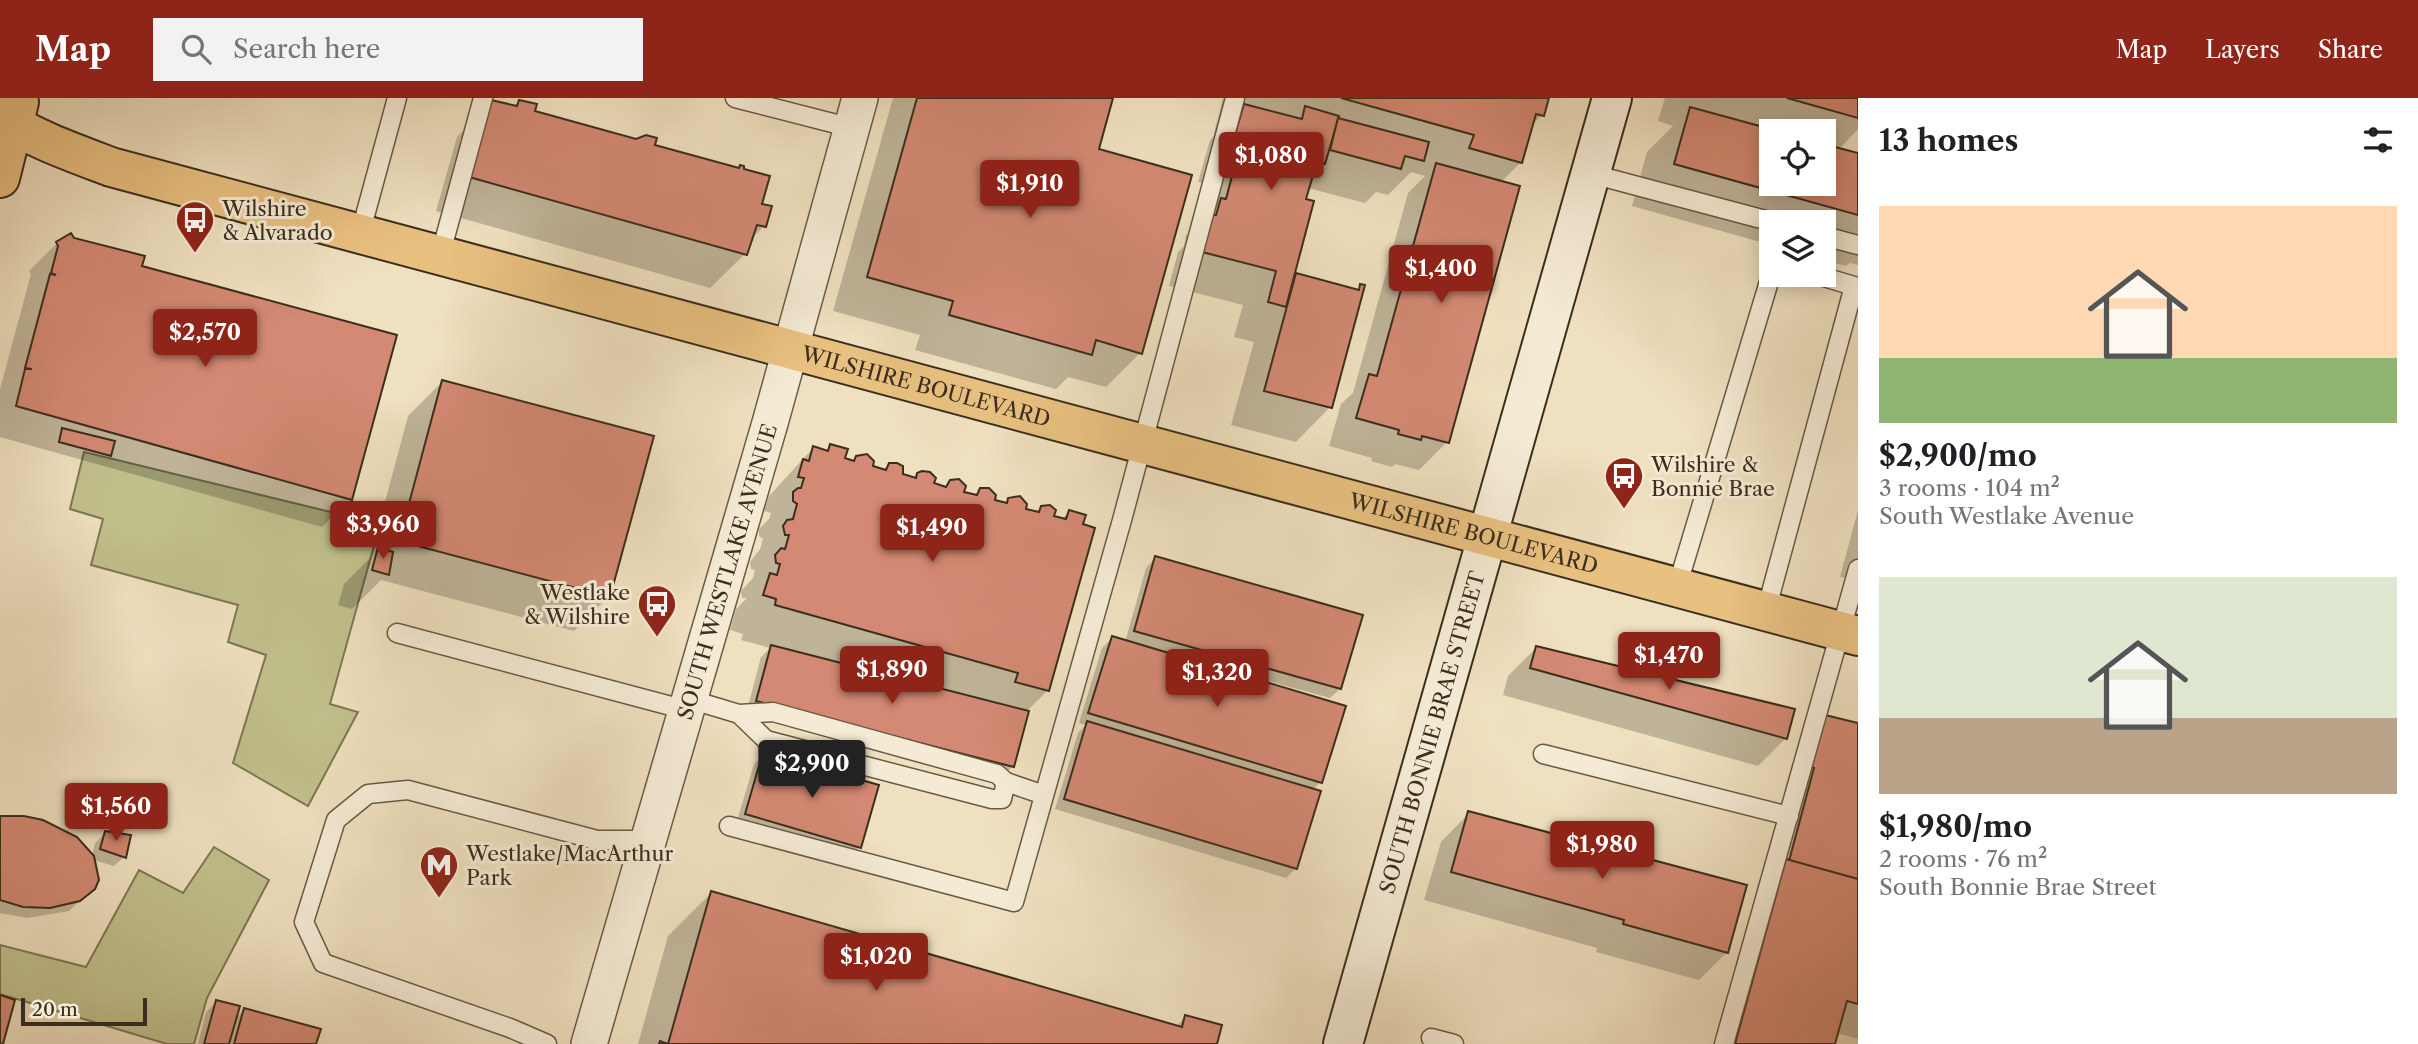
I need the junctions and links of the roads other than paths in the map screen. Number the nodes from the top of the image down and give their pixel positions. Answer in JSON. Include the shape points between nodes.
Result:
{"nodes":[{"id":1,"x":397,"y":98,"type":"edge"},
{"id":2,"x":483,"y":98,"type":"edge"},
{"id":3,"x":735,"y":98,"type":"edge"},
{"id":4,"x":1235,"y":98,"type":"edge"},
{"id":5,"x":1612,"y":98,"type":"edge"},
{"id":6,"x":11,"y":113,"type":"edge"},
{"id":7,"x":856,"y":113,"type":"edge"},
{"id":8,"x":1592,"y":174,"type":"junction"},
{"id":9,"x":0,"y":178,"type":"edge"},
{"id":10,"x":1759,"y":218,"type":"edge"},
{"id":11,"x":360,"y":234,"type":"junction"},
{"id":12,"x":1836,"y":239,"type":"edge"},
{"id":13,"x":1858,"y":245,"type":"edge"},
{"id":14,"x":440,"y":256,"type":"junction"},
{"id":15,"x":1836,"y":281,"type":"edge"},
{"id":16,"x":1767,"y":287,"type":"edge"},
{"id":17,"x":790,"y":350,"type":"junction"},
{"id":18,"x":1142,"y":444,"type":"junction"},
{"id":19,"x":1487,"y":537,"type":"junction"},
{"id":20,"x":1858,"y":569,"type":"edge"},
{"id":21,"x":1677,"y":587,"type":"junction"},
{"id":22,"x":1766,"y":611,"type":"junction"},
{"id":23,"x":397,"y":633,"type":"dead end"},
{"id":24,"x":1849,"y":634,"type":"edge"},
{"id":25,"x":688,"y":704,"type":"junction"},
{"id":26,"x":739,"y":714,"type":"junction"},
{"id":27,"x":1543,"y":754,"type":"dead end"},
{"id":28,"x":1006,"y":782,"type":"junction"},
{"id":29,"x":1044,"y":795,"type":"junction"},
{"id":30,"x":1789,"y":816,"type":"junction"},
{"id":31,"x":729,"y":826,"type":"dead end"},
{"id":32,"x":648,"y":840,"type":"junction"},
{"id":33,"x":1431,"y":1038,"type":"dead end"},
{"id":34,"x":547,"y":1044,"type":"edge"},
{"id":35,"x":589,"y":1044,"type":"edge"},
{"id":36,"x":1343,"y":1044,"type":"edge"},
{"id":37,"x":1454,"y":1044,"type":"edge"},
{"id":38,"x":1724,"y":1044,"type":"edge"}],
"edges":[{"from":1,"to":11,"type":"lane"},
{"from":2,"to":14,"type":"lane"},
{"from":3,"to":7,"type":"lane"},
{"from":4,"to":18,"type":"lane"},
{"from":5,"to":8,"type":"street","name":"SOUTH BONNIE BRAE STREET"},
{"from":6,"to":9,"type":"main road"},
{"from":6,"to":11,"type":"main road","name":"WILSHIRE BOULEVARD","via":[[79,155],[111,167]]},
{"from":7,"to":17,"type":"street","name":"SOUTH WESTLAKE AVENUE"},
{"from":8,"to":10,"type":"lane"},
{"from":8,"to":19,"type":"street","name":"SOUTH BONNIE BRAE STREET"},
{"from":11,"to":14,"type":"main road","name":"WILSHIRE BOULEVARD"},
{"from":12,"to":13,"type":"lane"},
{"from":14,"to":17,"type":"main road","name":"WILSHIRE BOULEVARD"},
{"from":15,"to":22,"type":"lane","via":[[1854,286]]},
{"from":16,"to":21,"type":"lane"},
{"from":17,"to":18,"type":"main road","name":"WILSHIRE BOULEVARD"},
{"from":17,"to":25,"type":"street","name":"SOUTH WESTLAKE AVENUE"},
{"from":18,"to":19,"type":"main road","name":"WILSHIRE BOULEVARD"},
{"from":18,"to":29,"type":"lane"},
{"from":19,"to":21,"type":"main road","name":"WILSHIRE BOULEVARD"},
{"from":19,"to":36,"type":"street","name":"SOUTH BONNIE BRAE STREET"},
{"from":20,"to":24,"type":"lane"},
{"from":21,"to":22,"type":"main road","name":"WILSHIRE BOULEVARD"},
{"from":22,"to":24,"type":"main road","name":"WILSHIRE BOULEVARD"},
{"from":23,"to":25,"type":"lane"},
{"from":24,"to":30,"type":"lane"},
{"from":25,"to":26,"type":"lane"},
{"from":25,"to":32,"type":"street","name":"SOUTH WESTLAKE AVENUE"},
{"from":26,"to":28,"type":"lane","via":[[774,712],[997,774]]},
{"from":26,"to":28,"type":"lane","via":[[766,740],[992,799],[1002,799]]},
{"from":27,"to":30,"type":"lane"},
{"from":28,"to":29,"type":"lane"},
{"from":29,"to":31,"type":"lane","via":[[1014,902]]},
{"from":30,"to":38,"type":"lane"},
{"from":32,"to":34,"type":"lane","via":[[597,840],[408,790],[368,794],[336,820],[304,922],[323,963]]},
{"from":32,"to":35,"type":"street","name":"SOUTH WESTLAKE AVENUE"},
{"from":33,"to":37,"type":"lane"}]}
